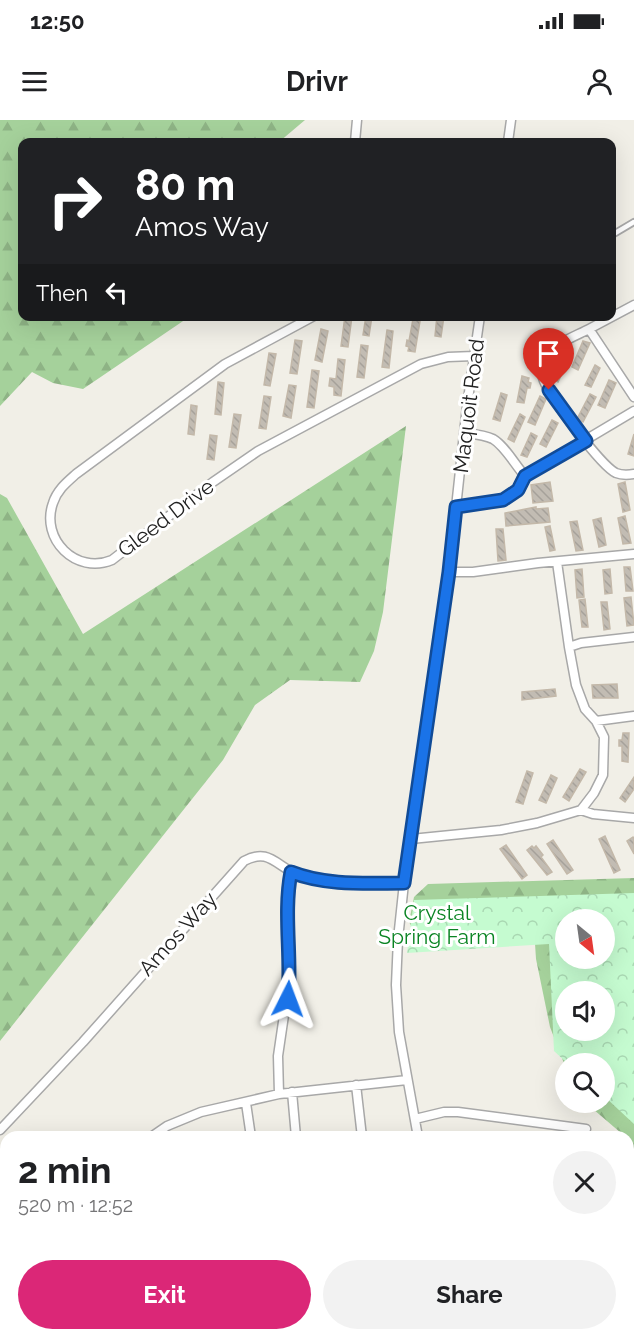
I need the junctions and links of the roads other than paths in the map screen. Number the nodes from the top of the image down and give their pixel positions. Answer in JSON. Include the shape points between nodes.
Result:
{"nodes":[{"id":1,"x":357,"y":120,"type":"edge"},
{"id":2,"x":511,"y":120,"type":"edge"},
{"id":3,"x":355,"y":138,"type":"edge"},
{"id":4,"x":508,"y":138,"type":"edge"},
{"id":5,"x":634,"y":222,"type":"edge"},
{"id":6,"x":616,"y":233,"type":"edge"},
{"id":7,"x":634,"y":305,"type":"edge"},
{"id":8,"x":616,"y":315,"type":"edge"},
{"id":9,"x":305,"y":321,"type":"edge"},
{"id":10,"x":479,"y":321,"type":"edge"},
{"id":11,"x":604,"y":321,"type":"edge"},
{"id":12,"x":589,"y":329,"type":"junction"},
{"id":13,"x":474,"y":356,"type":"junction"},
{"id":14,"x":634,"y":397,"type":"edge"},
{"id":15,"x":634,"y":411,"type":"edge"},
{"id":16,"x":465,"y":432,"type":"junction"},
{"id":17,"x":586,"y":441,"type":"junction"},
{"id":18,"x":634,"y":474,"type":"edge"},
{"id":19,"x":525,"y":476,"type":"junction"},
{"id":20,"x":456,"y":507,"type":"junction"},
{"id":21,"x":634,"y":554,"type":"edge"},
{"id":22,"x":557,"y":562,"type":"junction"},
{"id":23,"x":449,"y":572,"type":"junction"},
{"id":24,"x":634,"y":637,"type":"edge"},
{"id":25,"x":569,"y":647,"type":"junction"},
{"id":26,"x":634,"y":717,"type":"edge"},
{"id":27,"x":596,"y":722,"type":"junction"},
{"id":28,"x":580,"y":810,"type":"junction"},
{"id":29,"x":634,"y":818,"type":"edge"},
{"id":30,"x":411,"y":839,"type":"junction"},
{"id":31,"x":291,"y":872,"type":"junction"},
{"id":32,"x":404,"y":883,"type":"junction"},
{"id":33,"x":407,"y":1080,"type":"junction"},
{"id":34,"x":356,"y":1085,"type":"junction"},
{"id":35,"x":292,"y":1092,"type":"junction"},
{"id":36,"x":279,"y":1094,"type":"junction"},
{"id":37,"x":246,"y":1103,"type":"junction"},
{"id":38,"x":415,"y":1119,"type":"junction"},
{"id":39,"x":586,"y":1129,"type":"dead end"},
{"id":40,"x":0,"y":1130,"type":"edge"},
{"id":41,"x":160,"y":1131,"type":"edge"},
{"id":42,"x":249,"y":1131,"type":"edge"},
{"id":43,"x":295,"y":1131,"type":"edge"},
{"id":44,"x":361,"y":1131,"type":"edge"},
{"id":45,"x":417,"y":1131,"type":"edge"}],
"edges":[{"from":1,"to":3,"type":"street"},
{"from":2,"to":4,"type":"street"},
{"from":5,"to":6,"type":"lane"},
{"from":7,"to":8,"type":"street"},
{"from":9,"to":13,"type":"street","name":"Gleed Drive","via":[[225,364],[63,486],[53,502],[50,523],[67,553],[85,564],[112,560],[213,482],[268,446],[421,364]]},
{"from":10,"to":13,"type":"street","name":"Maquoit Road"},
{"from":11,"to":12,"type":"street"},
{"from":12,"to":14,"type":"street"},
{"from":12,"to":17,"type":"street","via":[[559,345],[545,357],[542,368],[549,390]]},
{"from":13,"to":16,"type":"street","name":"Maquoit Road"},
{"from":15,"to":17,"type":"street"},
{"from":16,"to":19,"type":"street","via":[[500,444]]},
{"from":16,"to":20,"type":"street","name":"Maquoit Road"},
{"from":17,"to":18,"type":"street","via":[[607,467],[617,473]]},
{"from":17,"to":19,"type":"street"},
{"from":19,"to":20,"type":"street","via":[[518,490],[503,500]]},
{"from":20,"to":23,"type":"street","name":"Maquoit Road"},
{"from":21,"to":22,"type":"street"},
{"from":22,"to":23,"type":"street"},
{"from":22,"to":25,"type":"street"},
{"from":23,"to":30,"type":"street","name":"Maquoit Road"},
{"from":24,"to":25,"type":"street"},
{"from":25,"to":27,"type":"street","via":[[579,697]]},
{"from":26,"to":27,"type":"street"},
{"from":27,"to":28,"type":"street","via":[[604,737],[603,775]]},
{"from":28,"to":29,"type":"street"},
{"from":28,"to":30,"type":"street","via":[[501,830]]},
{"from":30,"to":32,"type":"street","name":"Maquoit Road"},
{"from":31,"to":32,"type":"street","name":"Amos Way","via":[[314,879]]},
{"from":31,"to":36,"type":"street","via":[[287,894],[289,981],[278,1056]]},
{"from":31,"to":40,"type":"street","name":"Amos Way","via":[[264,856],[244,861]]},
{"from":32,"to":33,"type":"street","name":"Maquoit Road","via":[[396,985]]},
{"from":33,"to":34,"type":"street"},
{"from":33,"to":38,"type":"street","name":"Maquoit Road"},
{"from":34,"to":35,"type":"street"},
{"from":34,"to":44,"type":"street"},
{"from":35,"to":36,"type":"street"},
{"from":35,"to":43,"type":"street"},
{"from":36,"to":37,"type":"street"},
{"from":37,"to":41,"type":"street","via":[[201,1112]]},
{"from":37,"to":42,"type":"street"},
{"from":38,"to":39,"type":"street","via":[[458,1112]]},
{"from":38,"to":45,"type":"street","name":"Maquoit Road"}]}
